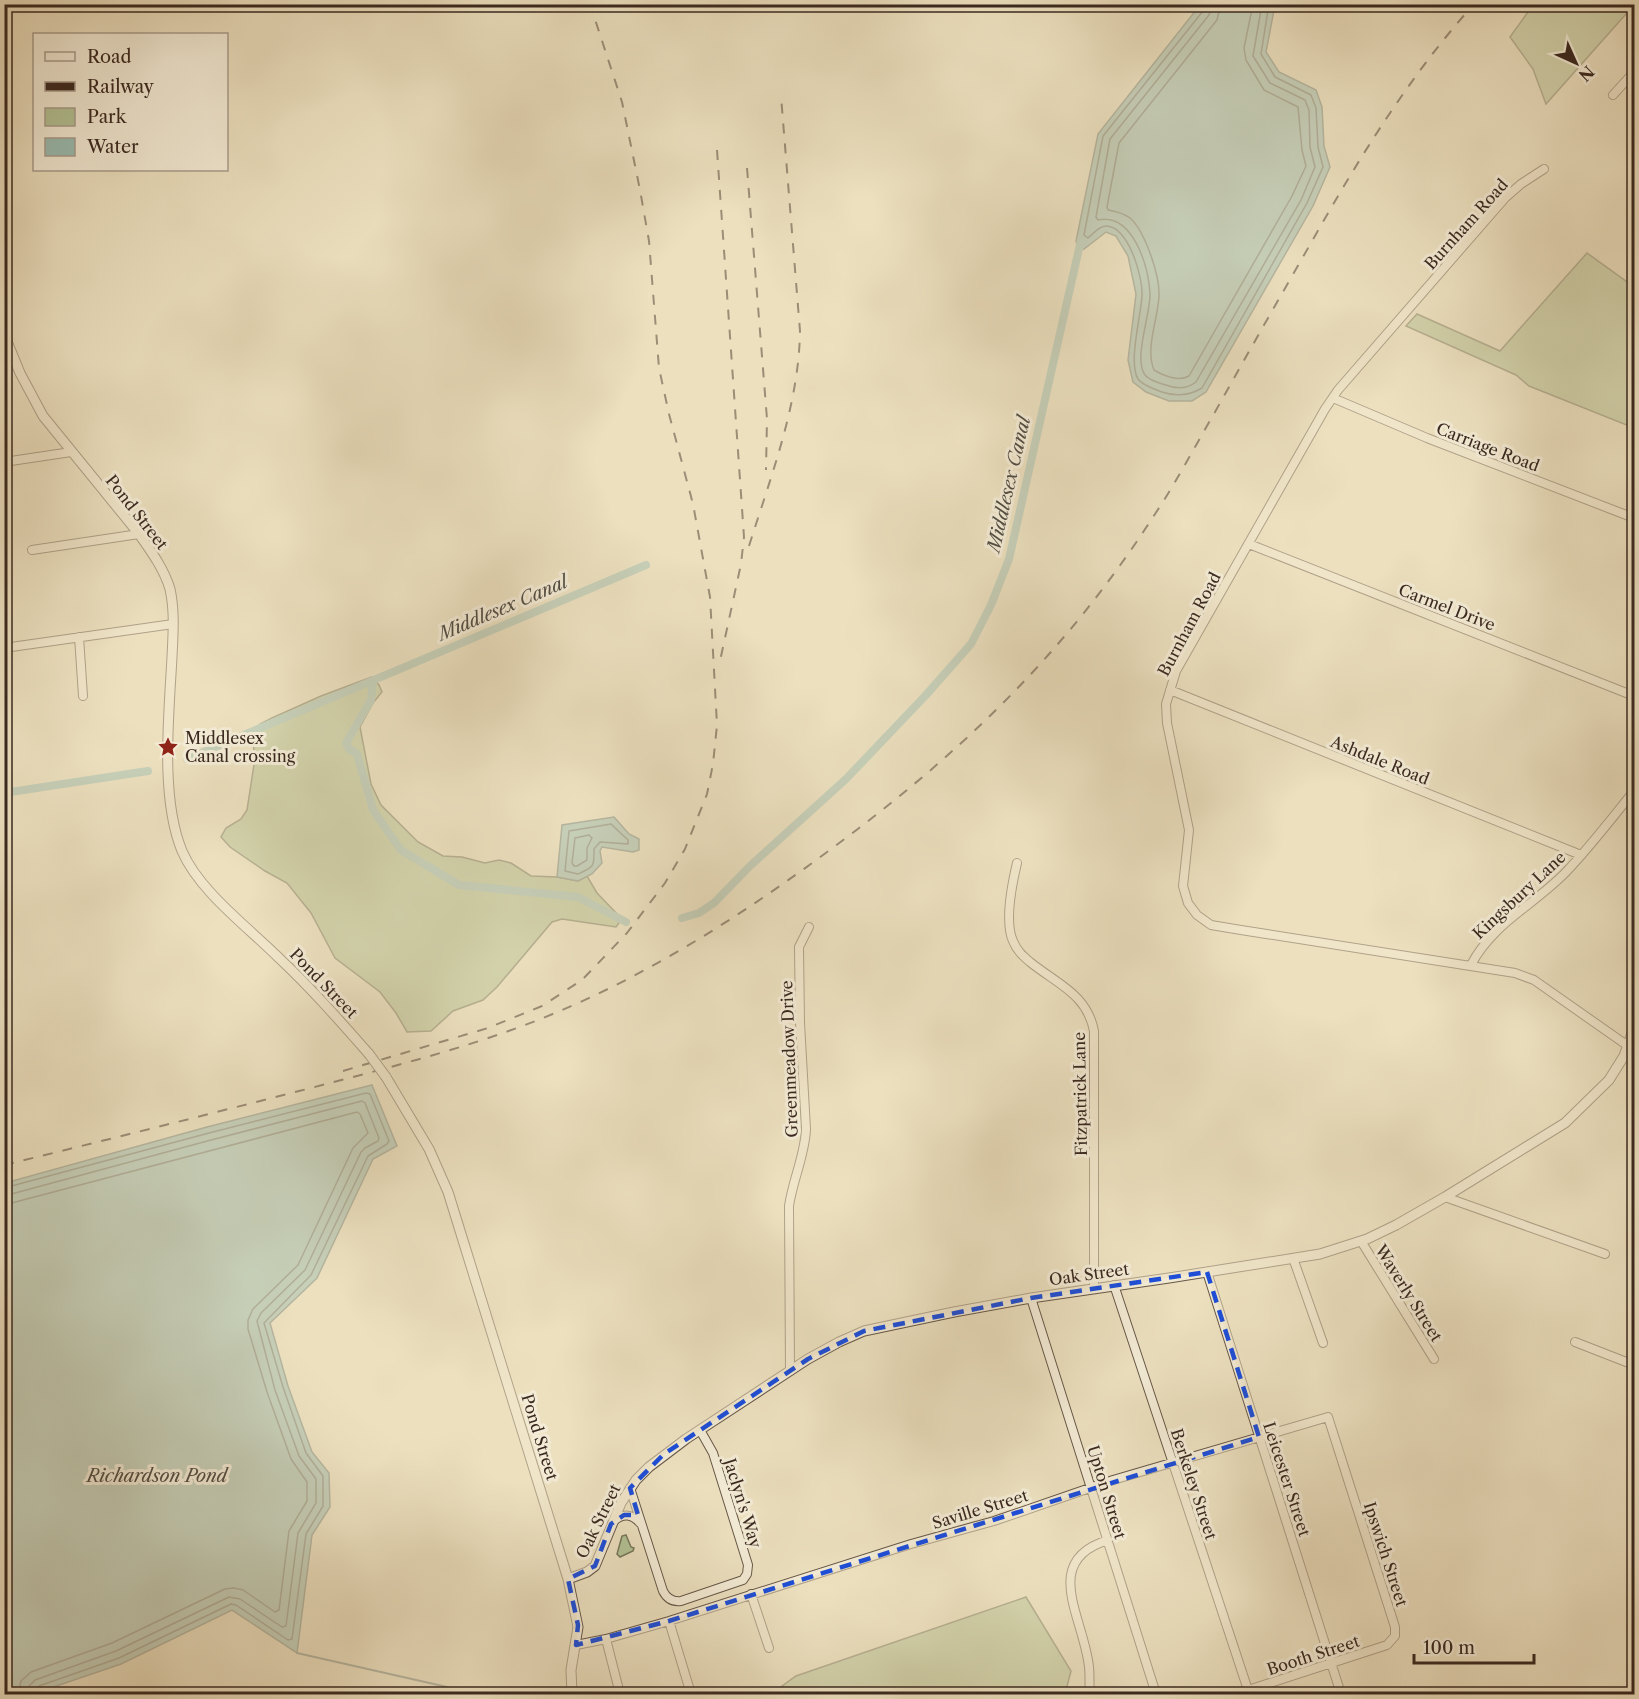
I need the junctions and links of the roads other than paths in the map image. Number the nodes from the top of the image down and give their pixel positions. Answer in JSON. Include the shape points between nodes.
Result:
{"nodes":[{"id":1,"x":1635,"y":72,"type":"edge"},
{"id":2,"x":1613,"y":95,"type":"dead end"},
{"id":3,"x":1544,"y":169,"type":"dead end"},
{"id":4,"x":4,"y":334,"type":"edge"},
{"id":5,"x":1333,"y":398,"type":"junction"},
{"id":6,"x":71,"y":452,"type":"junction"},
{"id":7,"x":4,"y":462,"type":"edge"},
{"id":8,"x":1635,"y":518,"type":"edge"},
{"id":9,"x":139,"y":534,"type":"junction"},
{"id":10,"x":1249,"y":544,"type":"junction"},
{"id":11,"x":32,"y":550,"type":"dead end"},
{"id":12,"x":173,"y":624,"type":"junction"},
{"id":13,"x":79,"y":637,"type":"junction"},
{"id":14,"x":4,"y":648,"type":"edge"},
{"id":15,"x":1170,"y":690,"type":"junction"},
{"id":16,"x":83,"y":696,"type":"dead end"},
{"id":17,"x":1635,"y":696,"type":"edge"},
{"id":18,"x":1635,"y":791,"type":"edge"},
{"id":19,"x":1581,"y":855,"type":"junction"},
{"id":20,"x":1017,"y":863,"type":"dead end"},
{"id":21,"x":808,"y":927,"type":"dead end"},
{"id":22,"x":1471,"y":965,"type":"junction"},
{"id":23,"x":1635,"y":1028,"type":"edge"},
{"id":24,"x":1628,"y":1046,"type":"junction"},
{"id":25,"x":1445,"y":1197,"type":"junction"},
{"id":26,"x":1361,"y":1241,"type":"junction"},
{"id":27,"x":1605,"y":1254,"type":"dead end"},
{"id":28,"x":1293,"y":1258,"type":"junction"},
{"id":29,"x":1207,"y":1272,"type":"junction"},
{"id":30,"x":1114,"y":1285,"type":"junction"},
{"id":31,"x":1094,"y":1288,"type":"junction"},
{"id":32,"x":1030,"y":1298,"type":"junction"},
{"id":33,"x":1575,"y":1342,"type":"dead end"},
{"id":34,"x":1323,"y":1343,"type":"dead end"},
{"id":35,"x":1434,"y":1359,"type":"dead end"},
{"id":36,"x":1635,"y":1365,"type":"edge"},
{"id":37,"x":790,"y":1371,"type":"junction"},
{"id":38,"x":700,"y":1430,"type":"junction"},
{"id":39,"x":1259,"y":1437,"type":"junction"},
{"id":40,"x":1173,"y":1463,"type":"junction"},
{"id":41,"x":1348,"y":1481,"type":"joint"},
{"id":42,"x":630,"y":1488,"type":"junction"},
{"id":43,"x":1092,"y":1488,"type":"junction"},
{"id":44,"x":611,"y":1524,"type":"junction"},
{"id":45,"x":642,"y":1526,"type":"junction"},
{"id":46,"x":1108,"y":1540,"type":"junction"},
{"id":47,"x":568,"y":1579,"type":"junction"},
{"id":48,"x":752,"y":1594,"type":"junction"},
{"id":49,"x":669,"y":1621,"type":"junction"},
{"id":50,"x":1395,"y":1636,"type":"joint"},
{"id":51,"x":606,"y":1639,"type":"junction"},
{"id":52,"x":576,"y":1644,"type":"junction"},
{"id":53,"x":769,"y":1648,"type":"dead end"},
{"id":54,"x":1331,"y":1663,"type":"junction"},
{"id":55,"x":1248,"y":1690,"type":"junction"},
{"id":56,"x":572,"y":1695,"type":"edge"},
{"id":57,"x":620,"y":1695,"type":"edge"},
{"id":58,"x":691,"y":1695,"type":"edge"},
{"id":59,"x":1090,"y":1695,"type":"edge"},
{"id":60,"x":1156,"y":1695,"type":"edge"},
{"id":61,"x":1236,"y":1695,"type":"edge"},
{"id":62,"x":1341,"y":1695,"type":"edge"}],
"edges":[{"from":1,"to":2,"type":"street"},
{"from":3,"to":5,"type":"street","name":"Burnham Road","via":[[1505,198]]},
{"from":4,"to":6,"type":"street","name":"Pond Street","via":[[43,416]]},
{"from":5,"to":8,"type":"street","name":"Carriage Road"},
{"from":5,"to":10,"type":"street","name":"Burnham Road"},
{"from":6,"to":7,"type":"street"},
{"from":6,"to":9,"type":"street","name":"Pond Street"},
{"from":9,"to":11,"type":"street"},
{"from":9,"to":12,"type":"street","name":"Pond Street","via":[[170,588]]},
{"from":10,"to":15,"type":"street","name":"Burnham Road","via":[[1176,671]]},
{"from":10,"to":17,"type":"street","name":"Carmel Drive"},
{"from":12,"to":13,"type":"street"},
{"from":12,"to":47,"type":"street","name":"Pond Street","bridge":true,"via":[[167,759],[172,813],[182,852],[194,872],[229,911],[303,981],[369,1054],[424,1141],[448,1192]]},
{"from":13,"to":14,"type":"street"},
{"from":13,"to":16,"type":"street"},
{"from":15,"to":19,"type":"street","name":"Ashdale Road"},
{"from":15,"to":22,"type":"street","name":"Burnham Road","via":[[1167,723],[1189,830],[1183,886],[1197,915],[1211,925]]},
{"from":18,"to":19,"type":"street","name":"Kingsbury Lane"},
{"from":19,"to":22,"type":"street","name":"Kingsbury Lane","via":[[1547,890],[1491,934]]},
{"from":20,"to":31,"type":"street","name":"Fitzpatrick Lane","via":[[1010,910],[1012,939],[1019,952],[1079,998],[1093,1025]]},
{"from":21,"to":37,"type":"street","name":"Greenmeadow Drive","via":[[799,947],[806,1129],[789,1206]]},
{"from":22,"to":24,"type":"street","name":"Burnham Road","via":[[1533,980]]},
{"from":23,"to":24,"type":"street","name":"Oak Street"},
{"from":24,"to":25,"type":"street","name":"Oak Street","via":[[1610,1080],[1565,1123]]},
{"from":25,"to":26,"type":"street","name":"Oak Street"},
{"from":25,"to":27,"type":"street"},
{"from":26,"to":28,"type":"street","name":"Oak Street"},
{"from":26,"to":35,"type":"street","name":"Waverly Street"},
{"from":28,"to":29,"type":"street","name":"Oak Street"},
{"from":28,"to":34,"type":"street"},
{"from":29,"to":30,"type":"street","name":"Oak Street"},
{"from":29,"to":39,"type":"street","name":"Leicester Street"},
{"from":30,"to":31,"type":"street","name":"Oak Street"},
{"from":30,"to":40,"type":"street","name":"Berkeley Street"},
{"from":31,"to":32,"type":"street","name":"Oak Street"},
{"from":32,"to":37,"type":"street","name":"Oak Street","via":[[864,1331]]},
{"from":32,"to":43,"type":"street","name":"Upton Street"},
{"from":33,"to":36,"type":"street"},
{"from":37,"to":38,"type":"street","name":"Oak Street"},
{"from":38,"to":42,"type":"street","name":"Oak Street","via":[[656,1460]]},
{"from":38,"to":45,"type":"street","name":"Jaclyn's Way","via":[[713,1453],[748,1571],[746,1578],[681,1601],[670,1600],[663,1591]]},
{"from":39,"to":40,"type":"street","name":"Saville Street"},
{"from":39,"to":41,"type":"street","name":"Saville Street","via":[[1328,1417]]},
{"from":39,"to":54,"type":"street","name":"Leicester Street"},
{"from":40,"to":43,"type":"street","name":"Saville Street"},
{"from":40,"to":55,"type":"street","name":"Berkeley Street"},
{"from":41,"to":50,"type":"street","name":"Ipswich Street"},
{"from":42,"to":44,"type":"street","name":"Oak Street"},
{"from":42,"to":45,"type":"street"},
{"from":43,"to":46,"type":"street","name":"Upton Street"},
{"from":43,"to":48,"type":"street","name":"Saville Street"},
{"from":44,"to":45,"type":"street","via":[[627,1515]]},
{"from":44,"to":47,"type":"street","name":"Oak Street","via":[[597,1563]]},
{"from":46,"to":59,"type":"street","via":[[1077,1558],[1069,1582],[1089,1666]]},
{"from":46,"to":60,"type":"street","name":"Upton Street"},
{"from":47,"to":52,"type":"street","name":"Pond Street","via":[[578,1624]]},
{"from":48,"to":49,"type":"street","name":"Saville Street"},
{"from":48,"to":53,"type":"street"},
{"from":49,"to":51,"type":"street","name":"Saville Street"},
{"from":49,"to":58,"type":"street"},
{"from":50,"to":54,"type":"street","name":"Booth Street","via":[[1387,1645]]},
{"from":51,"to":52,"type":"street","name":"Saville Street"},
{"from":51,"to":57,"type":"street"},
{"from":52,"to":56,"type":"street","name":"Pond Street"},
{"from":54,"to":55,"type":"street","name":"Booth Street"},
{"from":54,"to":62,"type":"street","name":"Leicester Street"},
{"from":55,"to":61,"type":"street","name":"Booth Street"}]}
